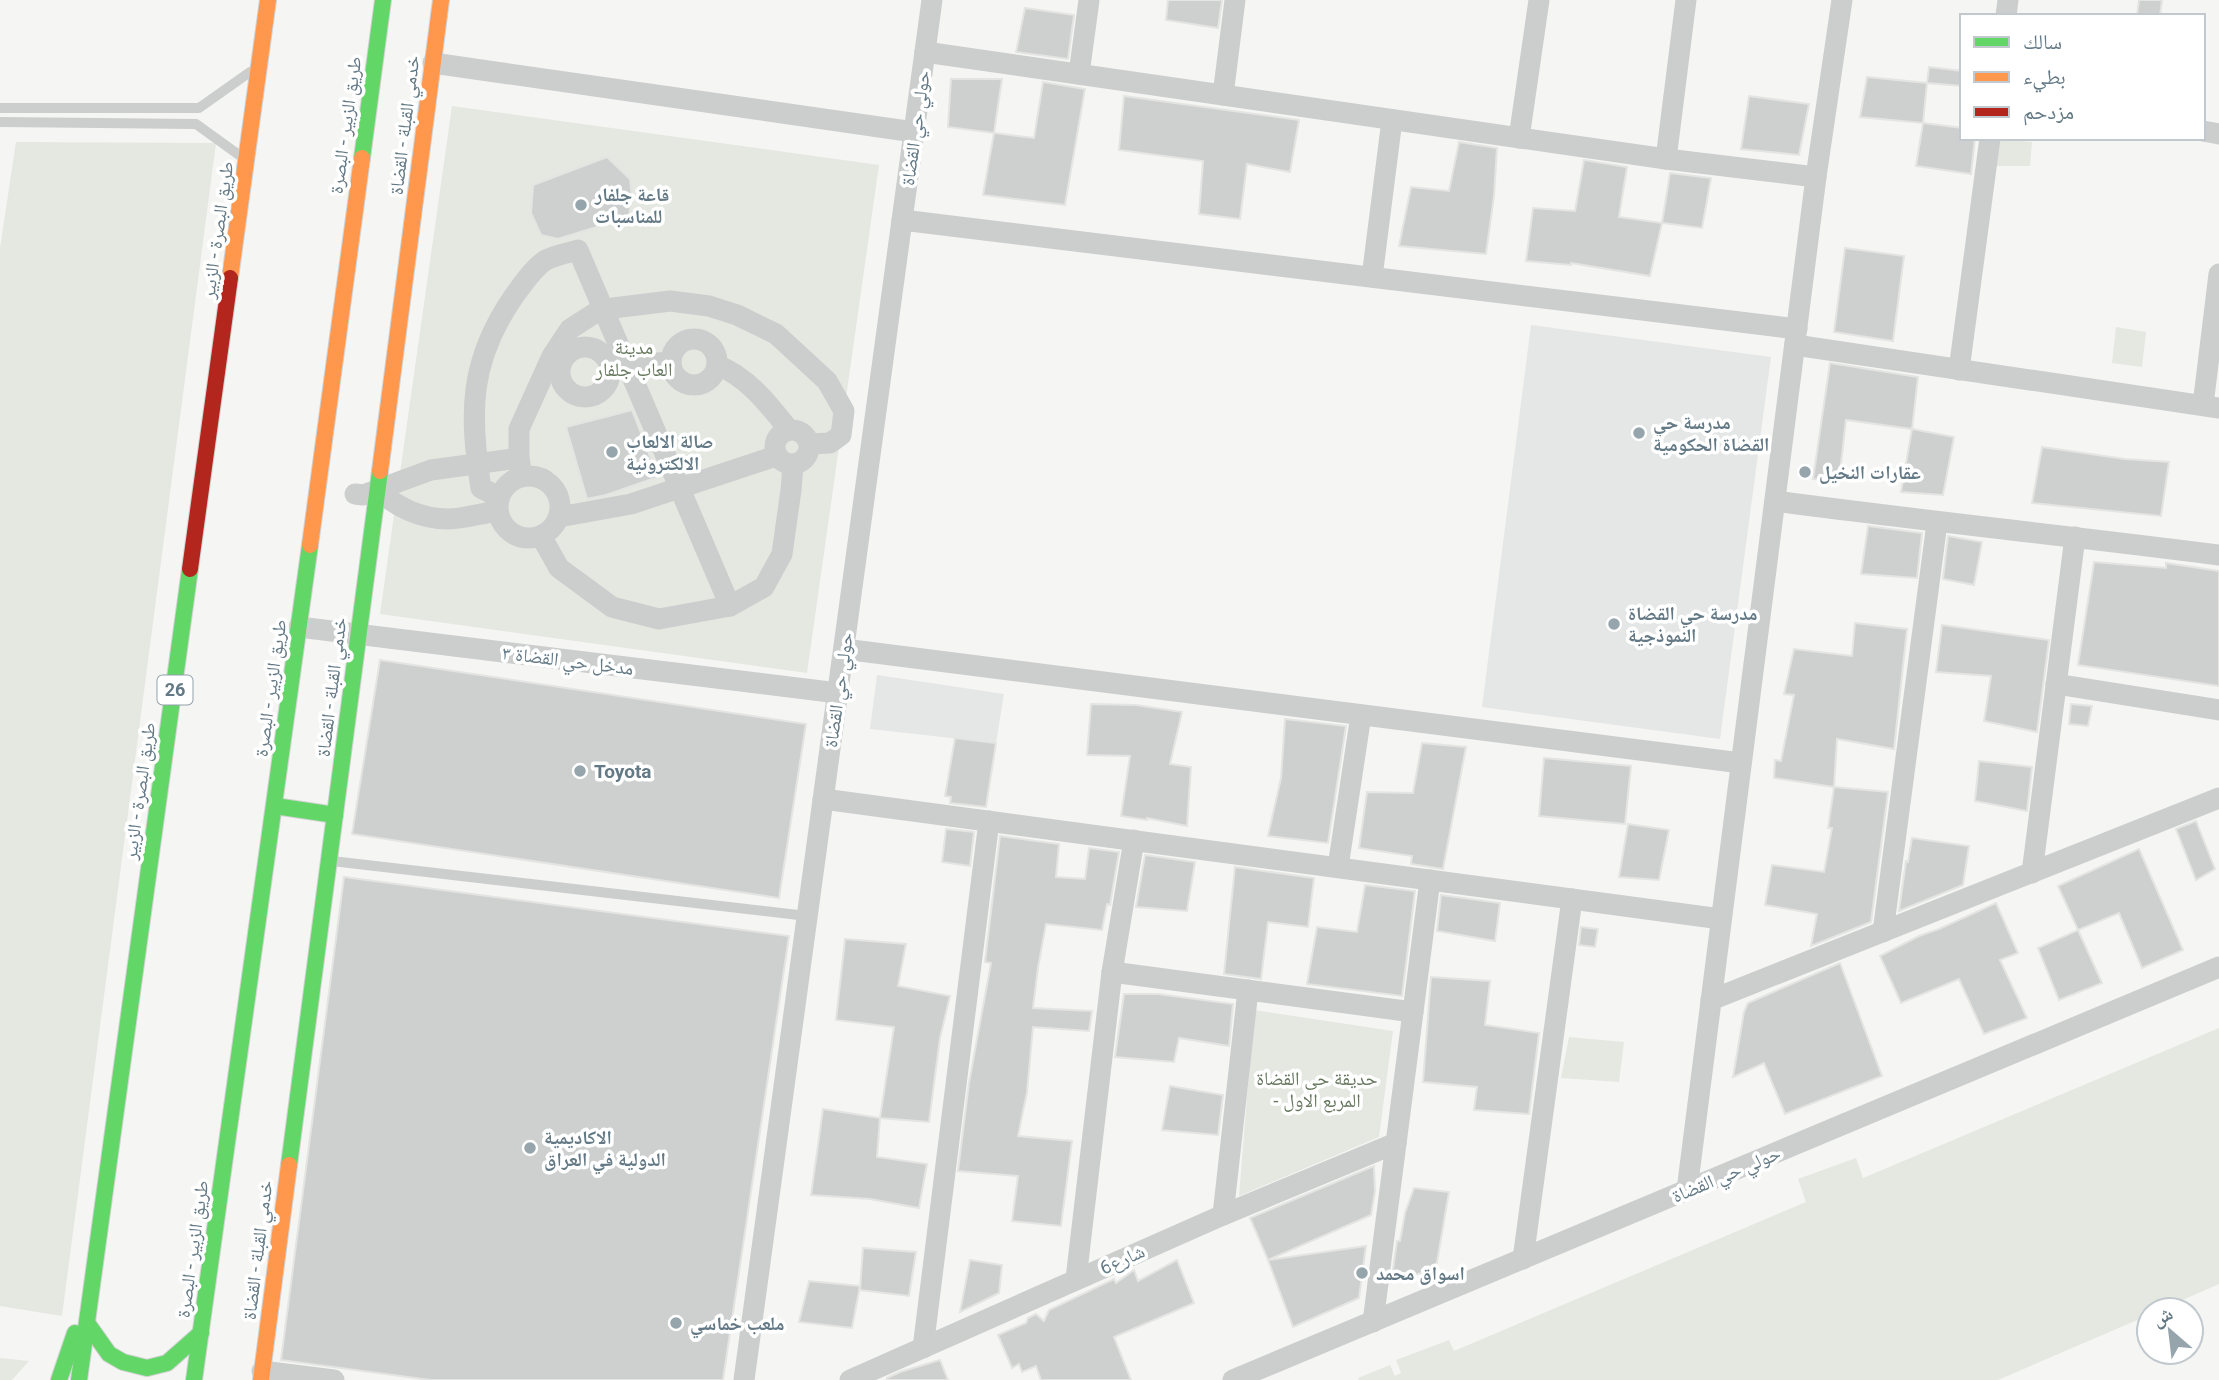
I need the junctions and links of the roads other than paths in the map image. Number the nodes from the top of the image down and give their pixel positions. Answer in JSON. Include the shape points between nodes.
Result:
{"nodes":[{"id":1,"x":268,"y":0,"type":"edge"},
{"id":2,"x":383,"y":0,"type":"edge"},
{"id":3,"x":441,"y":0,"type":"edge"},
{"id":4,"x":932,"y":0,"type":"edge"},
{"id":5,"x":1089,"y":0,"type":"edge"},
{"id":6,"x":1236,"y":0,"type":"edge"},
{"id":7,"x":1539,"y":0,"type":"edge"},
{"id":8,"x":1686,"y":0,"type":"edge"},
{"id":9,"x":1842,"y":0,"type":"edge"},
{"id":10,"x":925,"y":52,"type":"junction"},
{"id":11,"x":433,"y":63,"type":"junction"},
{"id":12,"x":261,"y":64,"type":"junction"},
{"id":13,"x":1079,"y":74,"type":"junction"},
{"id":14,"x":1223,"y":95,"type":"junction"},
{"id":15,"x":0,"y":108,"type":"edge"},
{"id":16,"x":1392,"y":120,"type":"junction"},
{"id":17,"x":0,"y":122,"type":"edge"},
{"id":18,"x":914,"y":132,"type":"junction"},
{"id":19,"x":1519,"y":138,"type":"junction"},
{"id":20,"x":1990,"y":140,"type":"edge"},
{"id":21,"x":1665,"y":159,"type":"junction"},
{"id":22,"x":248,"y":162,"type":"junction"},
{"id":23,"x":1816,"y":177,"type":"junction"},
{"id":24,"x":902,"y":220,"type":"junction"},
{"id":25,"x":2219,"y":274,"type":"edge"},
{"id":26,"x":1372,"y":277,"type":"junction"},
{"id":27,"x":604,"y":311,"type":"junction"},
{"id":28,"x":1796,"y":337,"type":"junction"},
{"id":29,"x":671,"y":362,"type":"junction"},
{"id":30,"x":717,"y":365,"type":"junction"},
{"id":31,"x":618,"y":366,"type":"junction"},
{"id":32,"x":1959,"y":370,"type":"junction"},
{"id":33,"x":2211,"y":407,"type":"edge"},
{"id":34,"x":789,"y":430,"type":"junction"},
{"id":35,"x":809,"y":444,"type":"junction"},
{"id":36,"x":784,"y":460,"type":"junction"},
{"id":37,"x":477,"y":463,"type":"junction"},
{"id":38,"x":521,"y":467,"type":"junction"},
{"id":39,"x":680,"y":488,"type":"junction"},
{"id":40,"x":377,"y":490,"type":"junction"},
{"id":41,"x":355,"y":494,"type":"dead end"},
{"id":42,"x":1775,"y":501,"type":"junction"},
{"id":43,"x":499,"y":504,"type":"junction"},
{"id":44,"x":559,"y":517,"type":"junction"},
{"id":45,"x":1937,"y":523,"type":"junction"},
{"id":46,"x":541,"y":536,"type":"junction"},
{"id":47,"x":2075,"y":537,"type":"junction"},
{"id":48,"x":2219,"y":548,"type":"edge"},
{"id":49,"x":2219,"y":555,"type":"edge"},
{"id":50,"x":730,"y":606,"type":"junction"},
{"id":51,"x":299,"y":627,"type":"junction"},
{"id":52,"x":359,"y":635,"type":"junction"},
{"id":53,"x":844,"y":649,"type":"junction"},
{"id":54,"x":2056,"y":684,"type":"junction"},
{"id":55,"x":838,"y":692,"type":"junction"},
{"id":56,"x":2219,"y":710,"type":"edge"},
{"id":57,"x":1361,"y":715,"type":"junction"},
{"id":58,"x":1741,"y":763,"type":"junction"},
{"id":59,"x":2219,"y":798,"type":"edge"},
{"id":60,"x":823,"y":799,"type":"junction"},
{"id":61,"x":275,"y":806,"type":"junction"},
{"id":62,"x":340,"y":816,"type":"junction"},
{"id":63,"x":989,"y":821,"type":"junction"},
{"id":64,"x":1134,"y":840,"type":"junction"},
{"id":65,"x":329,"y":861,"type":"junction"},
{"id":66,"x":1338,"y":867,"type":"junction"},
{"id":67,"x":2032,"y":873,"type":"junction"},
{"id":68,"x":1430,"y":880,"type":"junction"},
{"id":69,"x":1572,"y":899,"type":"junction"},
{"id":70,"x":807,"y":916,"type":"junction"},
{"id":71,"x":1721,"y":919,"type":"junction"},
{"id":72,"x":1883,"y":932,"type":"junction"},
{"id":73,"x":2219,"y":967,"type":"edge"},
{"id":74,"x":1112,"y":972,"type":"junction"},
{"id":75,"x":1248,"y":990,"type":"junction"},
{"id":76,"x":1711,"y":1000,"type":"junction"},
{"id":77,"x":1413,"y":1012,"type":"junction"},
{"id":78,"x":1396,"y":1143,"type":"junction"},
{"id":79,"x":1687,"y":1190,"type":"junction"},
{"id":80,"x":1223,"y":1215,"type":"junction"},
{"id":81,"x":1523,"y":1259,"type":"junction"},
{"id":82,"x":1076,"y":1279,"type":"junction"},
{"id":83,"x":92,"y":1282,"type":"junction"},
{"id":84,"x":1373,"y":1322,"type":"junction"},
{"id":85,"x":87,"y":1323,"type":"junction"},
{"id":86,"x":201,"y":1333,"type":"junction"},
{"id":87,"x":923,"y":1348,"type":"junction"},
{"id":88,"x":262,"y":1376,"type":"edge"},
{"id":89,"x":59,"y":1380,"type":"edge"},
{"id":90,"x":79,"y":1380,"type":"edge"},
{"id":91,"x":194,"y":1380,"type":"edge"},
{"id":92,"x":334,"y":1380,"type":"edge"},
{"id":93,"x":744,"y":1380,"type":"edge"},
{"id":94,"x":850,"y":1380,"type":"edge"},
{"id":95,"x":1233,"y":1380,"type":"edge"}],
"edges":[{"from":1,"to":12,"type":"main road","name":"طريق البصرة - الزبير","number":"26"},
{"from":2,"to":51,"type":"main road","name":"طريق الزبير - البصرة"},
{"from":3,"to":11,"type":"main road","name":"خدمي القبلة - القضاة"},
{"from":4,"to":10,"type":"street","name":"حولي حي القضاة"},
{"from":5,"to":13,"type":"street"},
{"from":6,"to":14,"type":"street"},
{"from":7,"to":19,"type":"street"},
{"from":8,"to":21,"type":"street"},
{"from":9,"to":23,"type":"street"},
{"from":10,"to":13,"type":"street"},
{"from":10,"to":18,"type":"street","name":"حولي حي القضاة"},
{"from":11,"to":18,"type":"street"},
{"from":11,"to":40,"type":"main road","name":"خدمي القبلة - القضاة"},
{"from":12,"to":15,"type":"lane","via":[[199,108]]},
{"from":12,"to":22,"type":"main road","name":"طريق البصرة - الزبير","number":"26"},
{"from":13,"to":14,"type":"street"},
{"from":14,"to":16,"type":"street"},
{"from":16,"to":19,"type":"street"},
{"from":16,"to":26,"type":"street"},
{"from":17,"to":22,"type":"lane","via":[[195,124]]},
{"from":18,"to":24,"type":"street","name":"حولي حي القضاة"},
{"from":19,"to":21,"type":"street"},
{"from":20,"to":32,"type":"street"},
{"from":21,"to":23,"type":"street"},
{"from":22,"to":83,"type":"main road","name":"طريق البصرة - الزبير","number":"26"},
{"from":23,"to":28,"type":"street"},
{"from":24,"to":26,"type":"street"},
{"from":24,"to":53,"type":"street","name":"حولي حي القضاة"},
{"from":25,"to":33,"type":"street"},
{"from":26,"to":28,"type":"street"},
{"from":27,"to":31,"type":"street"},
{"from":27,"to":35,"type":"street","via":[[670,301],[696,304],[737,315],[776,334],[827,381],[845,411],[841,435],[830,443]]},
{"from":27,"to":37,"type":"street","via":[[578,250],[546,260],[527,277],[487,341],[474,386]]},
{"from":27,"to":38,"type":"street","via":[[570,329],[552,356],[519,429]]},
{"from":28,"to":32,"type":"street"},
{"from":28,"to":42,"type":"street"},
{"from":29,"to":30,"type":"street","via":[[674,373],[692,385],[712,376]]},
{"from":29,"to":30,"type":"street","via":[[673,351],[682,342],[695,338],[707,342]]},
{"from":29,"to":31,"type":"street"},
{"from":30,"to":34,"type":"street","via":[[762,396]]},
{"from":31,"to":39,"type":"street"},
{"from":32,"to":33,"type":"street"},
{"from":34,"to":35,"type":"street","via":[[797,430]]},
{"from":34,"to":36,"type":"street","via":[[776,439],[774,448]]},
{"from":35,"to":36,"type":"street","via":[[802,461]]},
{"from":36,"to":39,"type":"street"},
{"from":36,"to":50,"type":"street","via":[[792,490],[782,554],[764,587]]},
{"from":37,"to":38,"type":"street"},
{"from":37,"to":40,"type":"street","via":[[431,470]]},
{"from":37,"to":43,"type":"street","via":[[481,488]]},
{"from":38,"to":43,"type":"street"},
{"from":38,"to":44,"type":"street","via":[[553,485],[559,495]]},
{"from":39,"to":44,"type":"street","via":[[631,504]]},
{"from":39,"to":50,"type":"street"},
{"from":40,"to":41,"type":"street"},
{"from":40,"to":43,"type":"street","via":[[411,512],[448,519]]},
{"from":40,"to":52,"type":"main road","name":"خدمي القبلة - القضاة"},
{"from":42,"to":45,"type":"street"},
{"from":42,"to":58,"type":"street"},
{"from":43,"to":46,"type":"street","via":[[509,531],[530,538]]},
{"from":44,"to":46,"type":"street"},
{"from":45,"to":47,"type":"street"},
{"from":45,"to":72,"type":"street"},
{"from":46,"to":50,"type":"street","via":[[559,568],[612,607],[659,620]]},
{"from":47,"to":49,"type":"street"},
{"from":47,"to":54,"type":"street"},
{"from":48,"to":49,"type":"street"},
{"from":51,"to":52,"type":"street","name":"مدخل حي القضاة ٣"},
{"from":51,"to":61,"type":"main road","name":"طريق الزبير - البصرة"},
{"from":52,"to":55,"type":"street","name":"مدخل حي القضاة ٣"},
{"from":52,"to":62,"type":"main road","name":"خدمي القبلة - القضاة"},
{"from":53,"to":55,"type":"street","name":"حولي حي القضاة"},
{"from":53,"to":57,"type":"street"},
{"from":54,"to":56,"type":"street"},
{"from":54,"to":67,"type":"street"},
{"from":55,"to":60,"type":"street","name":"حولي حي القضاة"},
{"from":57,"to":58,"type":"street"},
{"from":57,"to":66,"type":"street"},
{"from":58,"to":71,"type":"street"},
{"from":59,"to":67,"type":"street"},
{"from":60,"to":63,"type":"street"},
{"from":60,"to":70,"type":"street","name":"حولي حي القضاة"},
{"from":61,"to":62,"type":"main road"},
{"from":61,"to":86,"type":"main road","name":"طريق الزبير - البصرة"},
{"from":62,"to":65,"type":"main road","name":"خدمي القبلة - القضاة"},
{"from":63,"to":64,"type":"street"},
{"from":63,"to":87,"type":"street"},
{"from":64,"to":66,"type":"street"},
{"from":64,"to":74,"type":"street"},
{"from":65,"to":70,"type":"lane"},
{"from":65,"to":88,"type":"main road","name":"خدمي القبلة - القضاة"},
{"from":66,"to":68,"type":"street"},
{"from":67,"to":72,"type":"street"},
{"from":68,"to":69,"type":"street"},
{"from":68,"to":77,"type":"street"},
{"from":69,"to":71,"type":"street"},
{"from":69,"to":81,"type":"street"},
{"from":70,"to":93,"type":"street","name":"حولي حي القضاة"},
{"from":71,"to":76,"type":"street"},
{"from":72,"to":76,"type":"street"},
{"from":73,"to":79,"type":"street","name":"حولي حي القضاة"},
{"from":74,"to":75,"type":"street"},
{"from":74,"to":82,"type":"street"},
{"from":75,"to":77,"type":"street"},
{"from":75,"to":80,"type":"street"},
{"from":76,"to":79,"type":"street"},
{"from":77,"to":78,"type":"street"},
{"from":78,"to":80,"type":"street","name":"شارع6"},
{"from":78,"to":84,"type":"street"},
{"from":79,"to":81,"type":"street","name":"حولي حي القضاة"},
{"from":80,"to":82,"type":"street","name":"شارع6"},
{"from":81,"to":84,"type":"street","name":"حولي حي القضاة"},
{"from":82,"to":87,"type":"street","name":"شارع6"},
{"from":83,"to":85,"type":"main road","name":"طريق البصرة - الزبير","number":"26"},
{"from":83,"to":89,"type":"main road"},
{"from":84,"to":95,"type":"street","name":"حولي حي القضاة"},
{"from":85,"to":86,"type":"main road","via":[[107,1353],[144,1370],[163,1367]]},
{"from":85,"to":90,"type":"main road","name":"طريق البصرة - الزبير","number":"26"},
{"from":86,"to":91,"type":"main road","name":"طريق الزبير - البصرة"},
{"from":87,"to":94,"type":"street","name":"شارع6"},
{"from":88,"to":92,"type":"street"}]}
